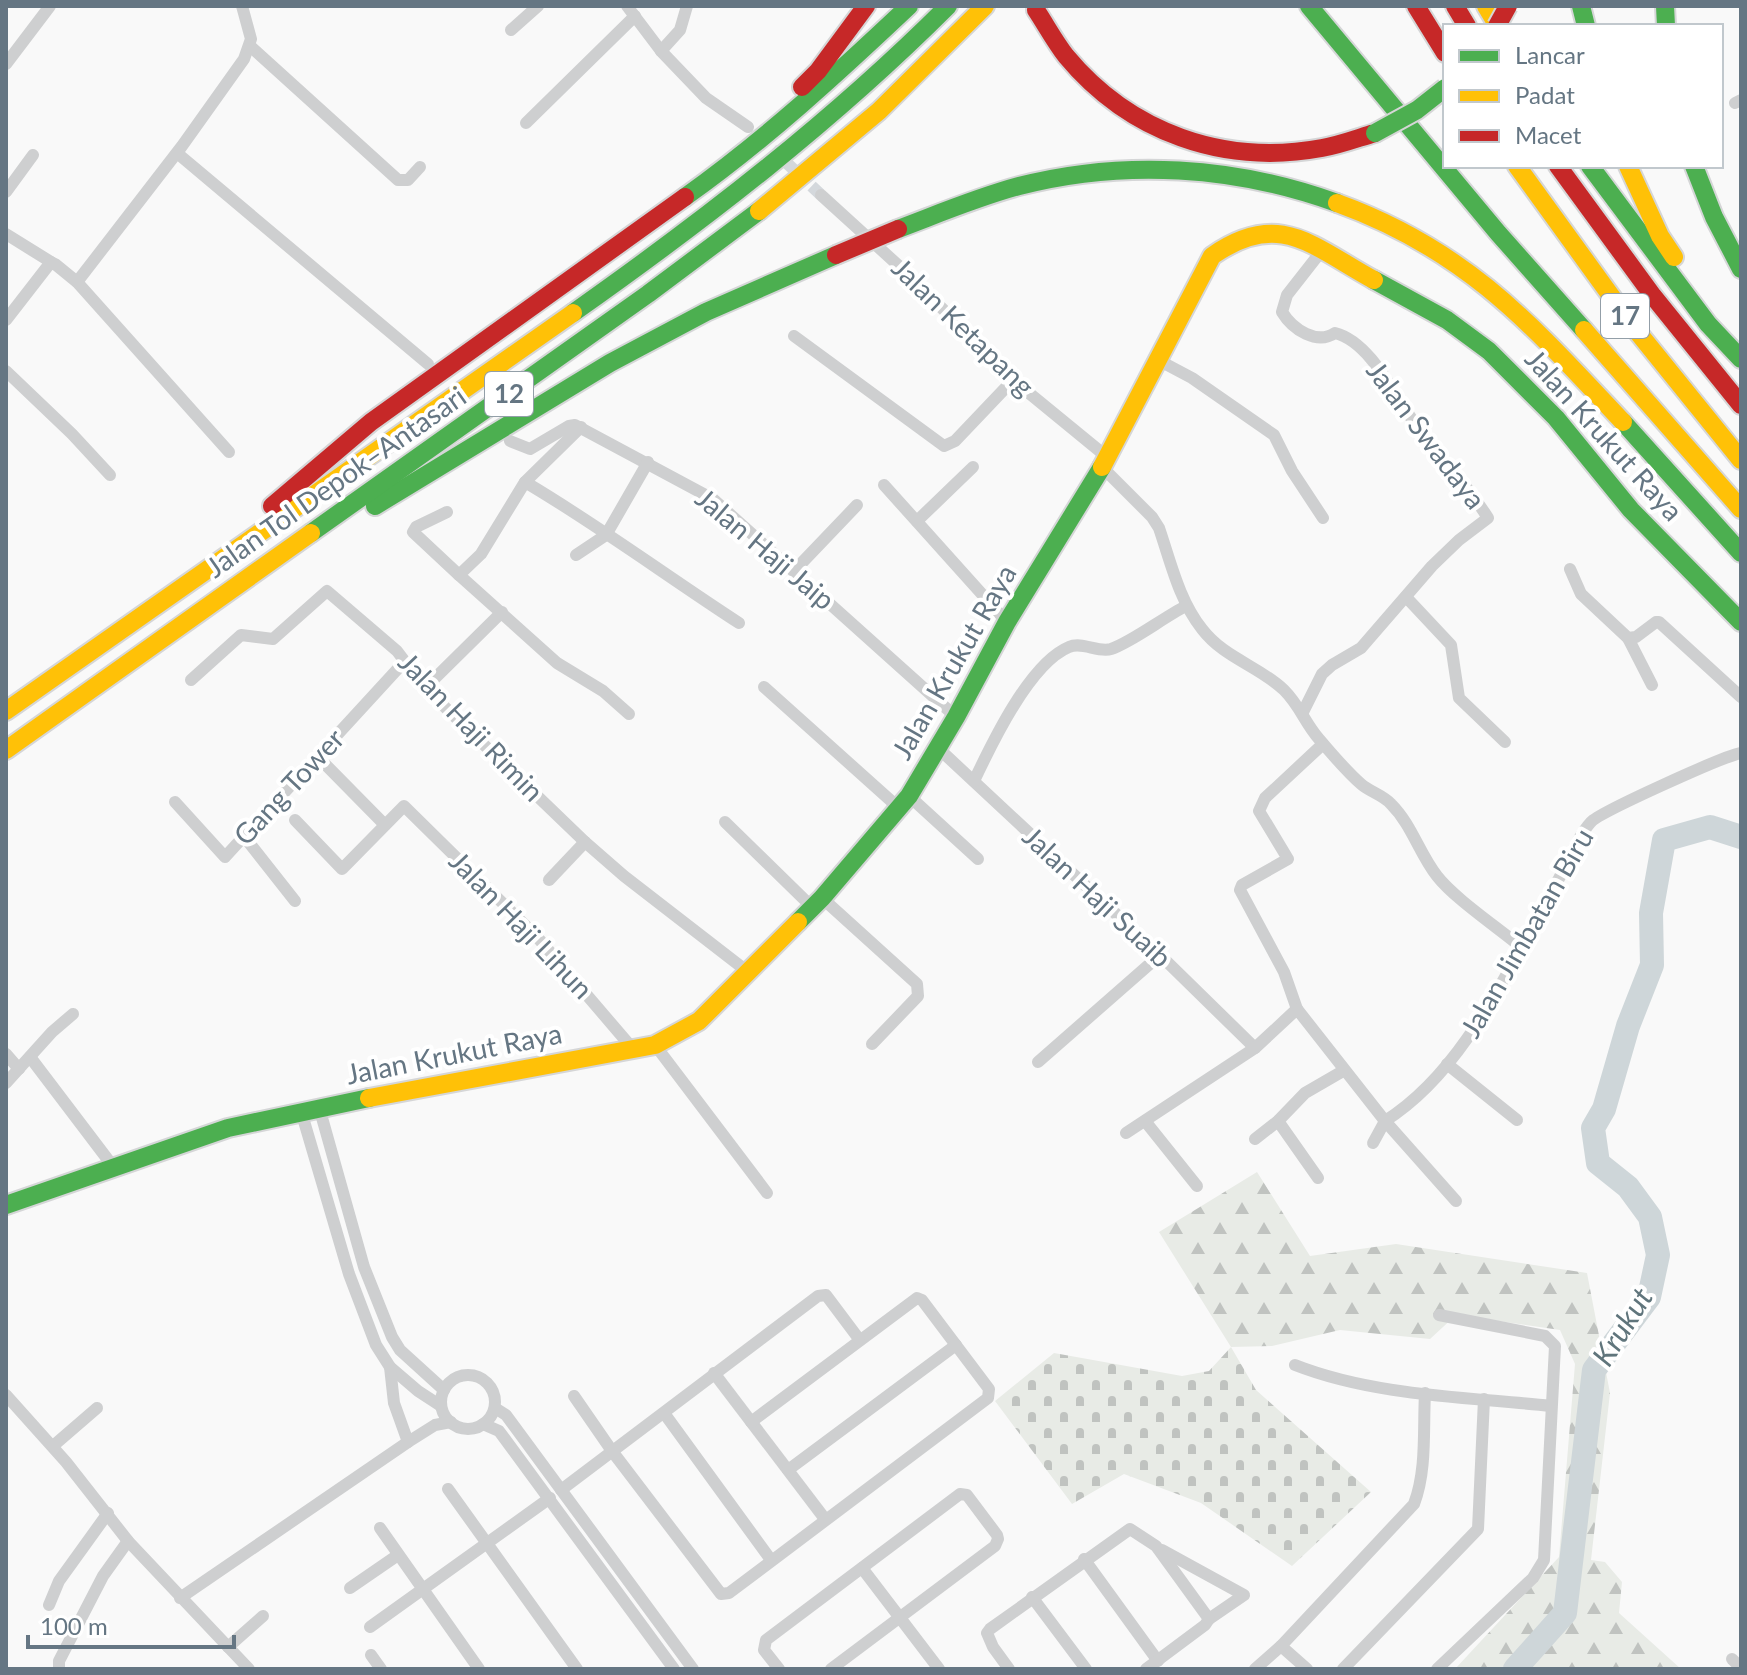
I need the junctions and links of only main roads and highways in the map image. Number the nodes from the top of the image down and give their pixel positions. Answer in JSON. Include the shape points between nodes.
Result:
{"nodes":[{"id":1,"x":866,"y":6,"type":"edge"},
{"id":2,"x":909,"y":6,"type":"edge"},
{"id":3,"x":948,"y":6,"type":"edge"},
{"id":4,"x":985,"y":6,"type":"edge"},
{"id":5,"x":1001,"y":6,"type":"edge"},
{"id":6,"x":1309,"y":6,"type":"edge"},
{"id":7,"x":1416,"y":6,"type":"edge"},
{"id":8,"x":1455,"y":6,"type":"edge"},
{"id":9,"x":1486,"y":6,"type":"edge"},
{"id":10,"x":1508,"y":6,"type":"edge"},
{"id":11,"x":1036,"y":10,"type":"dead end"},
{"id":12,"x":1466,"y":24,"type":"edge"},
{"id":13,"x":1497,"y":24,"type":"edge"},
{"id":14,"x":1499,"y":24,"type":"edge"},
{"id":15,"x":1443,"y":50,"type":"edge"},
{"id":16,"x":932,"y":63,"type":"junction"},
{"id":17,"x":1443,"y":90,"type":"edge"},
{"id":18,"x":1443,"y":167,"type":"edge"},
{"id":19,"x":1444,"y":168,"type":"edge"},
{"id":20,"x":1518,"y":168,"type":"edge"},
{"id":21,"x":1559,"y":168,"type":"edge"},
{"id":22,"x":1591,"y":168,"type":"edge"},
{"id":23,"x":1629,"y":168,"type":"edge"},
{"id":24,"x":1695,"y":168,"type":"edge"},
{"id":25,"x":723,"y":170,"type":"junction"},
{"id":26,"x":1741,"y":269,"type":"edge"},
{"id":27,"x":1741,"y":348,"type":"edge"},
{"id":28,"x":1741,"y":359,"type":"edge"},
{"id":29,"x":1741,"y":405,"type":"edge"},
{"id":30,"x":1741,"y":460,"type":"edge"},
{"id":31,"x":1741,"y":509,"type":"edge"},
{"id":32,"x":1741,"y":553,"type":"edge"},
{"id":33,"x":170,"y":593,"type":"junction"},
{"id":34,"x":205,"y":608,"type":"junction"},
{"id":35,"x":1741,"y":622,"type":"edge"},
{"id":36,"x":6,"y":711,"type":"edge"},
{"id":37,"x":6,"y":750,"type":"edge"},
{"id":38,"x":6,"y":1205,"type":"edge"}],
"edges":[{"from":1,"to":25,"type":"main road","via":[[818,71]]},
{"from":2,"to":25,"type":"main road","via":[[817,93]]},
{"from":3,"to":33,"type":"main road","name":"Jalan Tol Depok–Antasari","number":"12","via":[[824,124],[703,222]]},
{"from":4,"to":16,"type":"main road","name":"Jalan Tol Depok–Antasari","number":"12"},
{"from":5,"to":16,"type":"main road"},
{"from":6,"to":18,"type":"main road"},
{"from":7,"to":15,"type":"main road"},
{"from":8,"to":12,"type":"main road"},
{"from":9,"to":13,"type":"main road"},
{"from":10,"to":14,"type":"main road","bridge":true},
{"from":11,"to":17,"type":"main road","bridge":true,"via":[[1070,64],[1122,111],[1188,143],[1232,153],[1277,156],[1338,147],[1375,133]]},
{"from":16,"to":34,"type":"main road","name":"Jalan Tol Depok–Antasari","number":"12","via":[[843,145],[722,242]]},
{"from":19,"to":31,"type":"main road"},
{"from":20,"to":30,"type":"main road","number":"17","via":[[1632,325]]},
{"from":21,"to":29,"type":"main road","number":"17"},
{"from":22,"to":28,"type":"main road","via":[[1708,324]]},
{"from":23,"to":27,"type":"main road","via":[[1660,236]]},
{"from":24,"to":26,"type":"main road"},
{"from":25,"to":33,"type":"main road","via":[[371,422]]},
{"from":32,"to":34,"type":"main road","bridge":true,"via":[[1553,345],[1459,265],[1338,203],[1199,171],[1127,169],[1056,178],[974,200],[706,312],[610,363]]},
{"from":33,"to":36,"type":"main road","name":"Jalan Tol Depok–Antasari","number":"12"},
{"from":34,"to":37,"type":"main road","name":"Jalan Tol Depok–Antasari","number":"12"},
{"from":35,"to":38,"type":"main road","name":"Jalan Krukut Raya","via":[[1631,510],[1556,418],[1489,351],[1447,320],[1293,235],[1266,231],[1238,238],[1212,256],[1106,466],[1007,622],[909,803],[699,1021],[655,1045],[228,1128]]}]}
